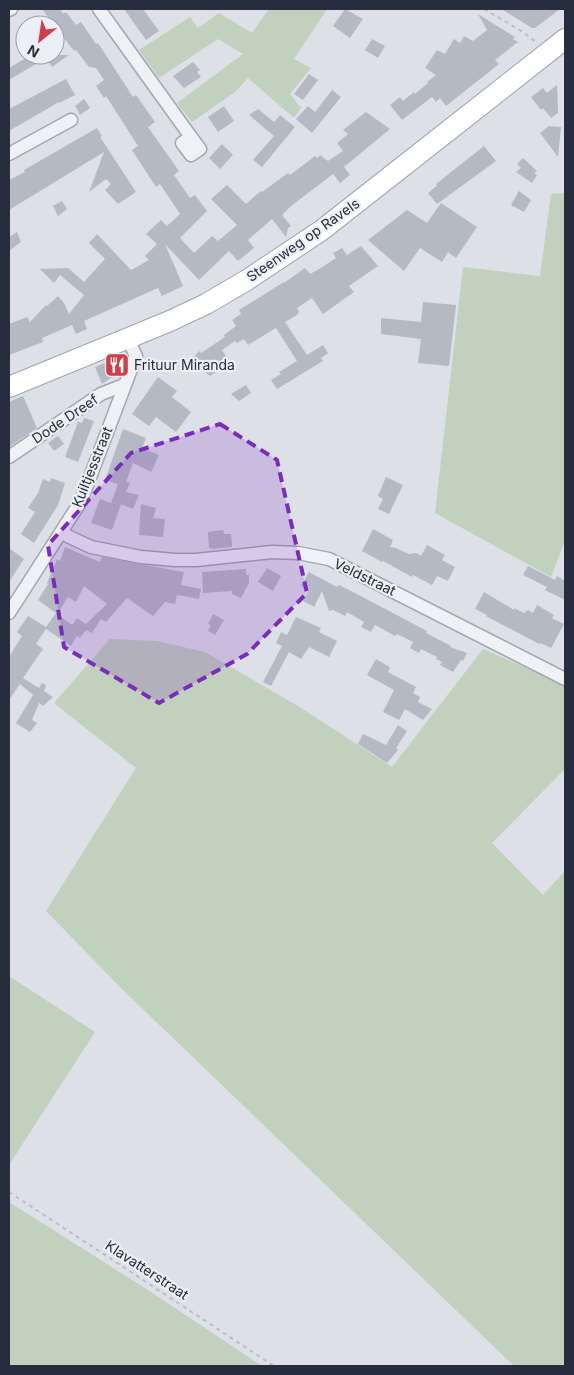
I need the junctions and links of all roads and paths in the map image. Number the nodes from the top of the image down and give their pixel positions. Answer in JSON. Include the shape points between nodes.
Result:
{"nodes":[{"id":1,"x":99,"y":9,"type":"edge"},
{"id":2,"x":484,"y":9,"type":"edge"},
{"id":3,"x":565,"y":39,"type":"edge"},
{"id":4,"x":548,"y":53,"type":"junction"},
{"id":5,"x":71,"y":120,"type":"dead end"},
{"id":6,"x":191,"y":137,"type":"dead end"},
{"id":7,"x":9,"y":154,"type":"edge"},
{"id":8,"x":128,"y":339,"type":"junction"},
{"id":9,"x":124,"y":385,"type":"junction"},
{"id":10,"x":9,"y":387,"type":"edge"},
{"id":11,"x":9,"y":457,"type":"edge"},
{"id":12,"x":61,"y":533,"type":"junction"},
{"id":13,"x":9,"y":613,"type":"edge"},
{"id":14,"x":565,"y":678,"type":"edge"},
{"id":15,"x":9,"y":1192,"type":"edge"},
{"id":16,"x":274,"y":1366,"type":"edge"}],
"edges":[{"from":1,"to":6,"type":"street"},
{"from":2,"to":4,"type":"path","via":[[523,32]]},
{"from":3,"to":4,"type":"main road","name":"Steenweg op Ravels"},
{"from":4,"to":8,"type":"main road","name":"Steenweg op Ravels","via":[[322,230],[206,304]]},
{"from":5,"to":7,"type":"street"},
{"from":8,"to":9,"type":"street","name":"Kuiltjesstraat","via":[[136,356]]},
{"from":8,"to":10,"type":"main road","name":"Steenweg op Ravels"},
{"from":9,"to":11,"type":"street","name":"Dode Dreef","via":[[102,394]]},
{"from":9,"to":12,"type":"street","name":"Kuiltjesstraat","via":[[81,501]]},
{"from":12,"to":13,"type":"street","name":"Kuiltjesstraat"},
{"from":12,"to":14,"type":"street","name":"Veldstraat","via":[[91,547],[141,557],[196,560],[272,552],[329,559]]},
{"from":15,"to":16,"type":"path","name":"Klavatterstraat"}]}
